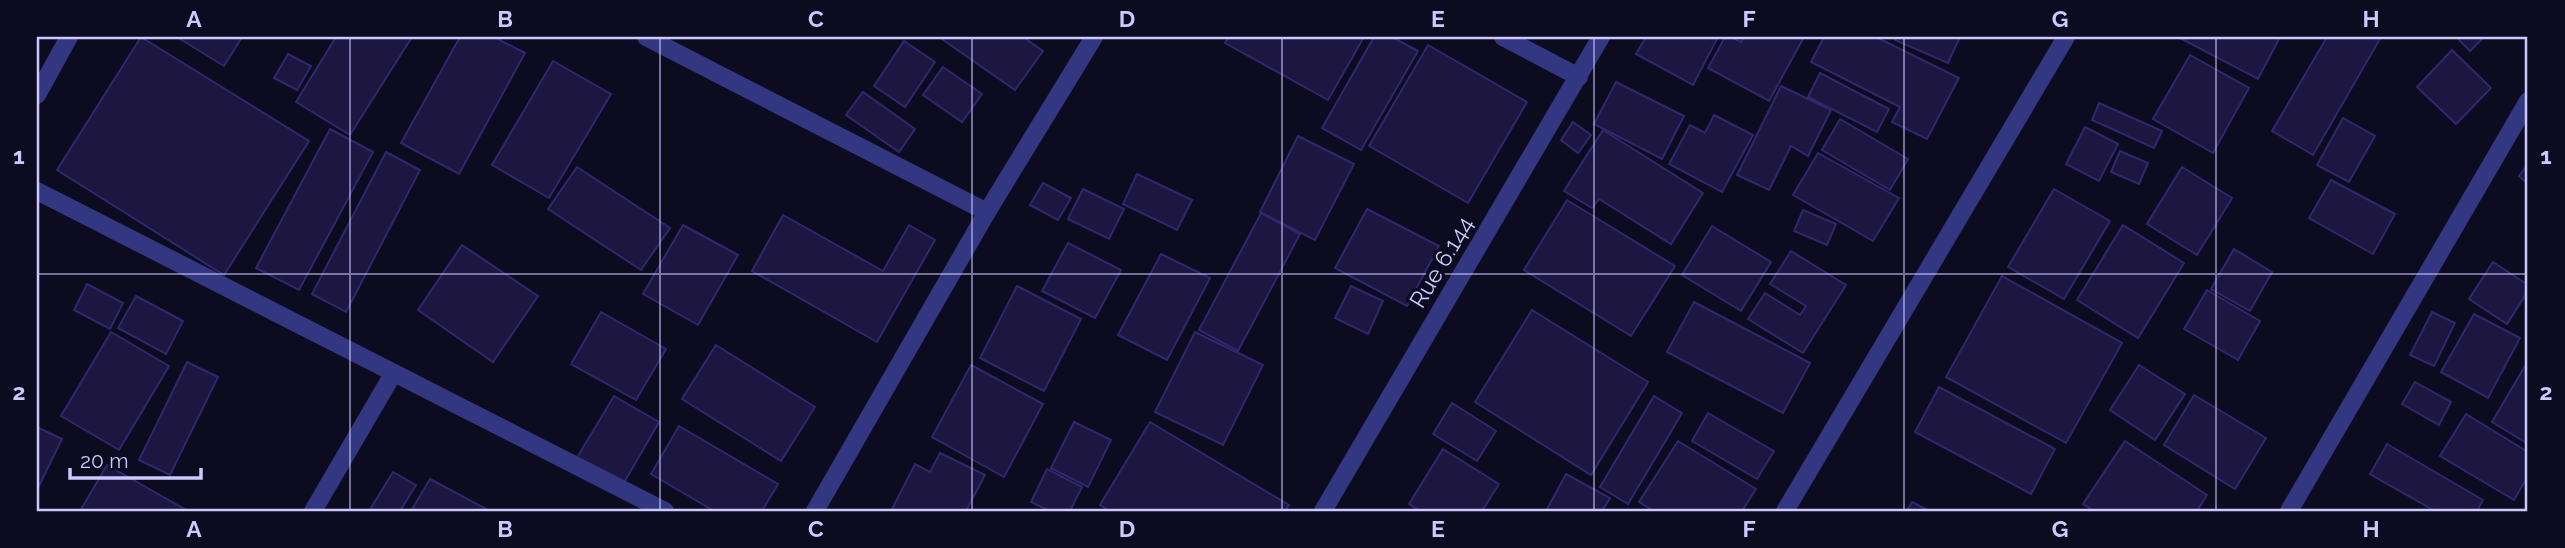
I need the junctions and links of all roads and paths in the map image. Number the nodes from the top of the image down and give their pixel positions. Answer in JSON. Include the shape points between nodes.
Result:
{"nodes":[{"id":1,"x":69,"y":37,"type":"edge"},
{"id":2,"x":646,"y":37,"type":"edge"},
{"id":3,"x":1094,"y":37,"type":"edge"},
{"id":4,"x":1503,"y":37,"type":"edge"},
{"id":5,"x":1601,"y":37,"type":"edge"},
{"id":6,"x":2066,"y":37,"type":"edge"},
{"id":7,"x":1579,"y":77,"type":"junction"},
{"id":8,"x":37,"y":95,"type":"edge"},
{"id":9,"x":2528,"y":101,"type":"edge"},
{"id":10,"x":37,"y":191,"type":"edge"},
{"id":11,"x":987,"y":212,"type":"junction"},
{"id":12,"x":393,"y":374,"type":"junction"},
{"id":13,"x":313,"y":511,"type":"edge"},
{"id":14,"x":665,"y":511,"type":"edge"},
{"id":15,"x":816,"y":511,"type":"edge"},
{"id":16,"x":1323,"y":511,"type":"edge"},
{"id":17,"x":1785,"y":511,"type":"edge"},
{"id":18,"x":2289,"y":511,"type":"edge"}],
"edges":[{"from":1,"to":8,"type":"street"},
{"from":2,"to":11,"type":"street"},
{"from":3,"to":11,"type":"street"},
{"from":4,"to":7,"type":"street"},
{"from":5,"to":7,"type":"street","name":"Rue 6.144"},
{"from":6,"to":17,"type":"street"},
{"from":7,"to":16,"type":"street","name":"Rue 6.144"},
{"from":9,"to":18,"type":"street"},
{"from":10,"to":12,"type":"street"},
{"from":11,"to":15,"type":"street"},
{"from":12,"to":13,"type":"street"},
{"from":12,"to":14,"type":"street"}]}
